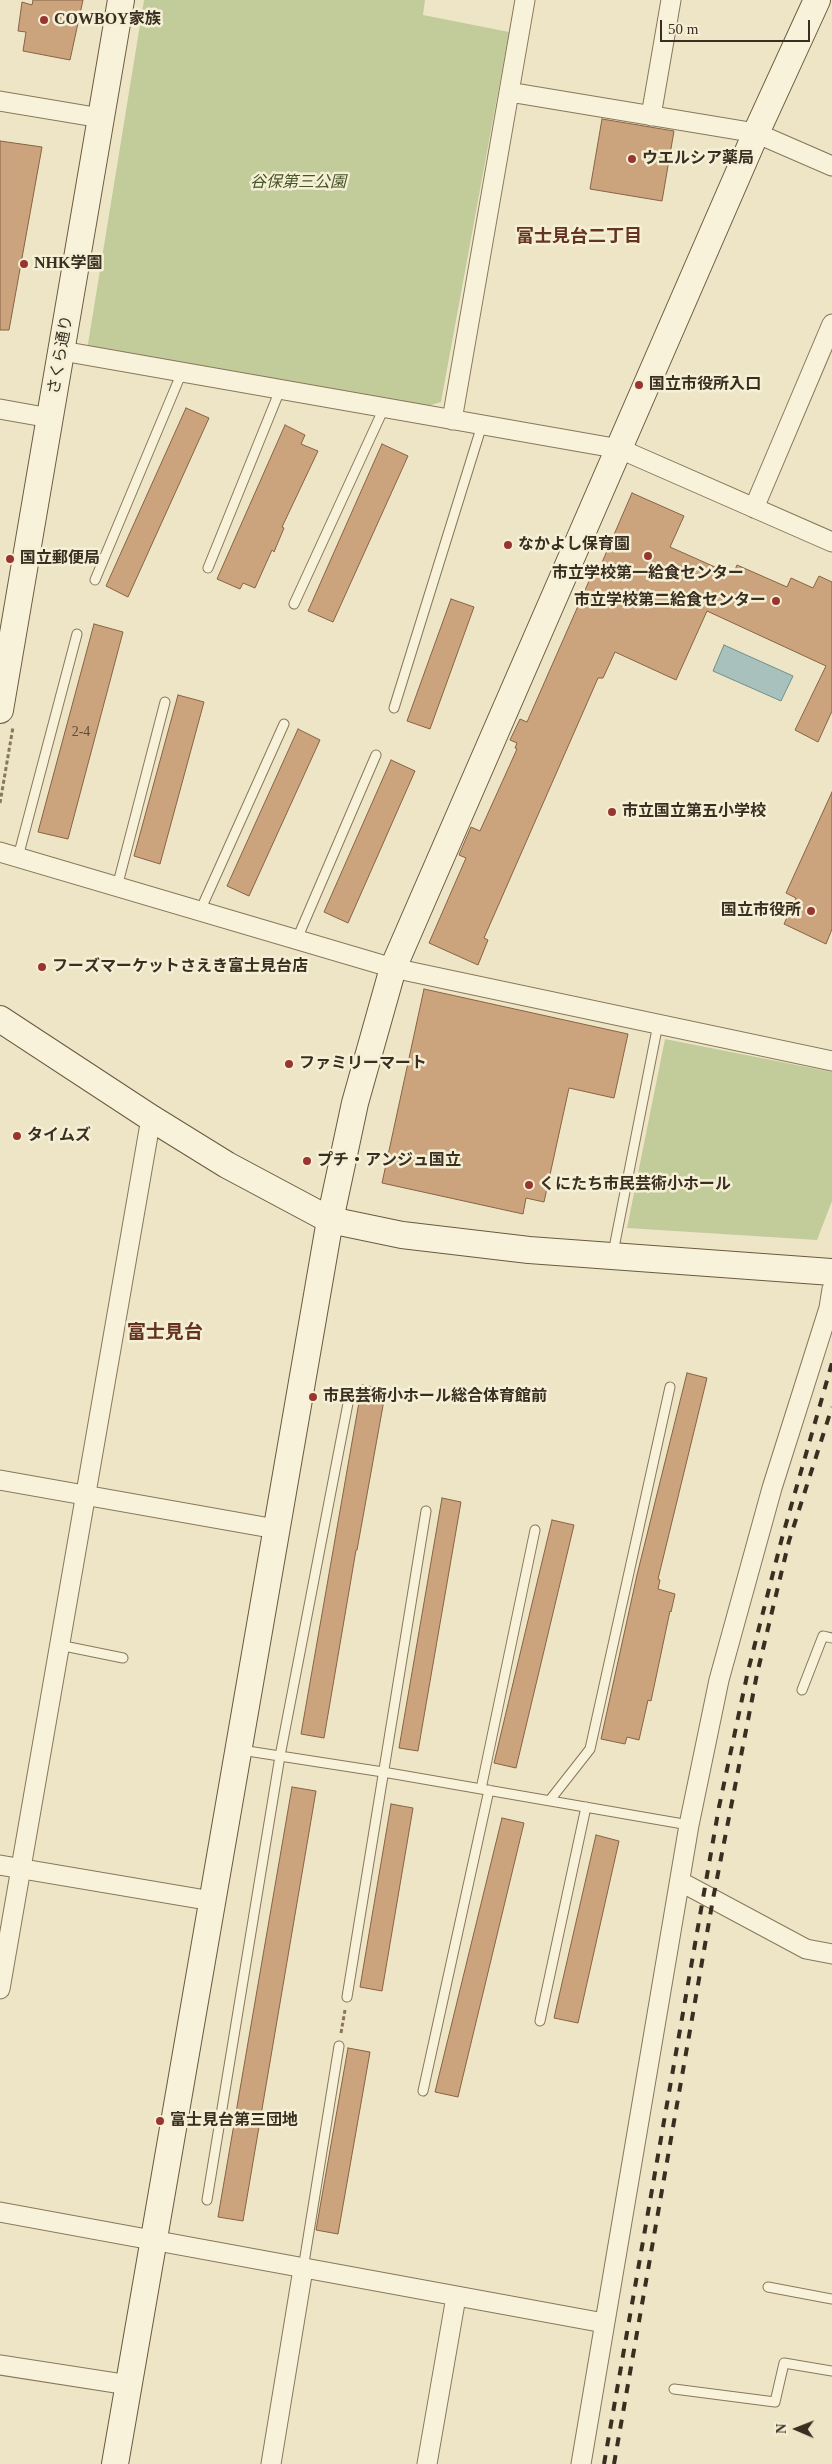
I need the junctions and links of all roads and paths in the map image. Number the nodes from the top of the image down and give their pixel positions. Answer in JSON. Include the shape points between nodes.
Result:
{"nodes":[{"id":1,"x":121,"y":0,"type":"edge"},
{"id":2,"x":525,"y":0,"type":"edge"},
{"id":3,"x":671,"y":0,"type":"edge"},
{"id":4,"x":817,"y":0,"type":"edge"},
{"id":5,"x":509,"y":92,"type":"junction"},
{"id":6,"x":0,"y":101,"type":"edge"},
{"id":7,"x":651,"y":116,"type":"junction"},
{"id":8,"x":101,"y":118,"type":"junction"},
{"id":9,"x":756,"y":133,"type":"junction"},
{"id":10,"x":832,"y":166,"type":"edge"},
{"id":11,"x":832,"y":324,"type":"edge"},
{"id":12,"x":62,"y":351,"type":"junction"},
{"id":13,"x":182,"y":372,"type":"junction"},
{"id":14,"x":280,"y":390,"type":"junction"},
{"id":15,"x":384,"y":408,"type":"junction"},
{"id":16,"x":0,"y":409,"type":"edge"},
{"id":17,"x":50,"y":418,"type":"junction"},
{"id":18,"x":452,"y":420,"type":"junction"},
{"id":19,"x":482,"y":425,"type":"junction"},
{"id":20,"x":620,"y":450,"type":"junction"},
{"id":21,"x":754,"y":508,"type":"junction"},
{"id":22,"x":832,"y":542,"type":"edge"},
{"id":23,"x":208,"y":568,"type":"dead end"},
{"id":24,"x":95,"y":580,"type":"dead end"},
{"id":25,"x":294,"y":604,"type":"dead end"},
{"id":26,"x":77,"y":634,"type":"dead end"},
{"id":27,"x":165,"y":702,"type":"dead end"},
{"id":28,"x":394,"y":708,"type":"dead end"},
{"id":29,"x":0,"y":710,"type":"edge"},
{"id":30,"x":284,"y":724,"type":"dead end"},
{"id":31,"x":376,"y":754,"type":"dead end"},
{"id":32,"x":9,"y":855,"type":"edge"},
{"id":33,"x":117,"y":886,"type":"junction"},
{"id":34,"x":200,"y":911,"type":"junction"},
{"id":35,"x":297,"y":940,"type":"junction"},
{"id":36,"x":393,"y":968,"type":"junction"},
{"id":37,"x":0,"y":1019,"type":"edge"},
{"id":38,"x":658,"y":1024,"type":"junction"},
{"id":39,"x":832,"y":1061,"type":"edge"},
{"id":40,"x":151,"y":1118,"type":"junction"},
{"id":41,"x":330,"y":1220,"type":"junction"},
{"id":42,"x":612,"y":1256,"type":"junction"},
{"id":43,"x":832,"y":1272,"type":"edge"},
{"id":44,"x":832,"y":1289,"type":"edge"},
{"id":45,"x":670,"y":1387,"type":"dead end"},
{"id":46,"x":350,"y":1392,"type":"dead end"},
{"id":47,"x":0,"y":1480,"type":"edge"},
{"id":48,"x":85,"y":1496,"type":"junction"},
{"id":49,"x":426,"y":1511,"type":"dead end"},
{"id":50,"x":276,"y":1529,"type":"junction"},
{"id":51,"x":535,"y":1530,"type":"dead end"},
{"id":52,"x":832,"y":1638,"type":"edge"},
{"id":53,"x":59,"y":1645,"type":"junction"},
{"id":54,"x":123,"y":1658,"type":"dead end"},
{"id":55,"x":802,"y":1690,"type":"dead end"},
{"id":56,"x":238,"y":1750,"type":"junction"},
{"id":57,"x":280,"y":1756,"type":"junction"},
{"id":58,"x":383,"y":1772,"type":"junction"},
{"id":59,"x":485,"y":1789,"type":"junction"},
{"id":60,"x":550,"y":1800,"type":"junction"},
{"id":61,"x":586,"y":1807,"type":"junction"},
{"id":62,"x":689,"y":1825,"type":"junction"},
{"id":63,"x":0,"y":1864,"type":"edge"},
{"id":64,"x":21,"y":1868,"type":"junction"},
{"id":65,"x":681,"y":1882,"type":"junction"},
{"id":66,"x":212,"y":1901,"type":"junction"},
{"id":67,"x":832,"y":1954,"type":"edge"},
{"id":68,"x":0,"y":1988,"type":"edge"},
{"id":69,"x":347,"y":1997,"type":"joint"},
{"id":70,"x":540,"y":2021,"type":"dead end"},
{"id":71,"x":339,"y":2046,"type":"joint"},
{"id":72,"x":423,"y":2091,"type":"dead end"},
{"id":73,"x":207,"y":2200,"type":"dead end"},
{"id":74,"x":0,"y":2212,"type":"edge"},
{"id":75,"x":154,"y":2240,"type":"junction"},
{"id":76,"x":303,"y":2270,"type":"junction"},
{"id":77,"x":768,"y":2287,"type":"dead end"},
{"id":78,"x":456,"y":2297,"type":"junction"},
{"id":79,"x":832,"y":2299,"type":"edge"},
{"id":80,"x":604,"y":2324,"type":"junction"},
{"id":81,"x":0,"y":2364,"type":"edge"},
{"id":82,"x":832,"y":2371,"type":"edge"},
{"id":83,"x":129,"y":2385,"type":"junction"},
{"id":84,"x":674,"y":2389,"type":"dead end"},
{"id":85,"x":116,"y":2464,"type":"edge"},
{"id":86,"x":271,"y":2464,"type":"edge"},
{"id":87,"x":427,"y":2464,"type":"edge"},
{"id":88,"x":581,"y":2464,"type":"edge"}],
"edges":[{"from":1,"to":8,"type":"street","name":"さくら通り"},
{"from":2,"to":5,"type":"street"},
{"from":3,"to":7,"type":"street"},
{"from":4,"to":9,"type":"street"},
{"from":5,"to":7,"type":"street"},
{"from":5,"to":18,"type":"street"},
{"from":6,"to":8,"type":"street"},
{"from":7,"to":9,"type":"street"},
{"from":8,"to":12,"type":"street","name":"さくら通り"},
{"from":9,"to":10,"type":"street"},
{"from":9,"to":20,"type":"street"},
{"from":11,"to":21,"type":"street"},
{"from":12,"to":13,"type":"street"},
{"from":12,"to":17,"type":"street","name":"さくら通り"},
{"from":13,"to":14,"type":"street"},
{"from":13,"to":24,"type":"lane"},
{"from":14,"to":15,"type":"street"},
{"from":14,"to":23,"type":"lane"},
{"from":15,"to":18,"type":"street"},
{"from":15,"to":25,"type":"lane"},
{"from":16,"to":17,"type":"street"},
{"from":17,"to":29,"type":"street","name":"さくら通り"},
{"from":18,"to":19,"type":"street"},
{"from":19,"to":20,"type":"street"},
{"from":19,"to":28,"type":"lane"},
{"from":20,"to":21,"type":"street"},
{"from":20,"to":36,"type":"street"},
{"from":21,"to":22,"type":"street"},
{"from":26,"to":32,"type":"lane"},
{"from":27,"to":33,"type":"lane"},
{"from":30,"to":34,"type":"lane"},
{"from":31,"to":35,"type":"lane"},
{"from":32,"to":33,"type":"street"},
{"from":33,"to":34,"type":"street"},
{"from":34,"to":35,"type":"street"},
{"from":35,"to":36,"type":"street"},
{"from":36,"to":38,"type":"street"},
{"from":36,"to":41,"type":"street","via":[[355,1103]]},
{"from":37,"to":40,"type":"street"},
{"from":38,"to":39,"type":"street"},
{"from":38,"to":42,"type":"lane"},
{"from":40,"to":41,"type":"street","via":[[280,1195]]},
{"from":40,"to":48,"type":"street"},
{"from":41,"to":42,"type":"street","via":[[402,1235]]},
{"from":41,"to":50,"type":"street"},
{"from":42,"to":43,"type":"street"},
{"from":44,"to":62,"type":"street","via":[[719,1680]]},
{"from":45,"to":60,"type":"lane","via":[[590,1749]]},
{"from":46,"to":57,"type":"lane"},
{"from":47,"to":48,"type":"street"},
{"from":48,"to":50,"type":"street"},
{"from":48,"to":53,"type":"street"},
{"from":49,"to":58,"type":"lane"},
{"from":50,"to":56,"type":"street"},
{"from":51,"to":59,"type":"lane"},
{"from":52,"to":55,"type":"lane","via":[[824,1636]]},
{"from":53,"to":54,"type":"lane"},
{"from":53,"to":64,"type":"street"},
{"from":56,"to":57,"type":"lane"},
{"from":56,"to":66,"type":"street"},
{"from":57,"to":58,"type":"lane"},
{"from":57,"to":73,"type":"lane"},
{"from":58,"to":59,"type":"lane"},
{"from":58,"to":69,"type":"lane"},
{"from":59,"to":60,"type":"lane"},
{"from":59,"to":72,"type":"lane"},
{"from":60,"to":61,"type":"lane"},
{"from":61,"to":62,"type":"lane"},
{"from":61,"to":70,"type":"lane"},
{"from":62,"to":65,"type":"street"},
{"from":63,"to":64,"type":"street"},
{"from":64,"to":66,"type":"street"},
{"from":64,"to":68,"type":"street"},
{"from":65,"to":67,"type":"street","via":[[806,1949]]},
{"from":65,"to":80,"type":"street"},
{"from":66,"to":75,"type":"street"},
{"from":69,"to":71,"type":"path"},
{"from":71,"to":76,"type":"lane"},
{"from":74,"to":75,"type":"street"},
{"from":75,"to":76,"type":"street"},
{"from":75,"to":83,"type":"street"},
{"from":76,"to":78,"type":"street"},
{"from":76,"to":86,"type":"street"},
{"from":77,"to":79,"type":"lane"},
{"from":78,"to":80,"type":"street"},
{"from":78,"to":87,"type":"street"},
{"from":80,"to":88,"type":"street"},
{"from":81,"to":83,"type":"street"},
{"from":82,"to":84,"type":"lane","via":[[784,2363],[775,2402]]},
{"from":83,"to":85,"type":"street"}]}
